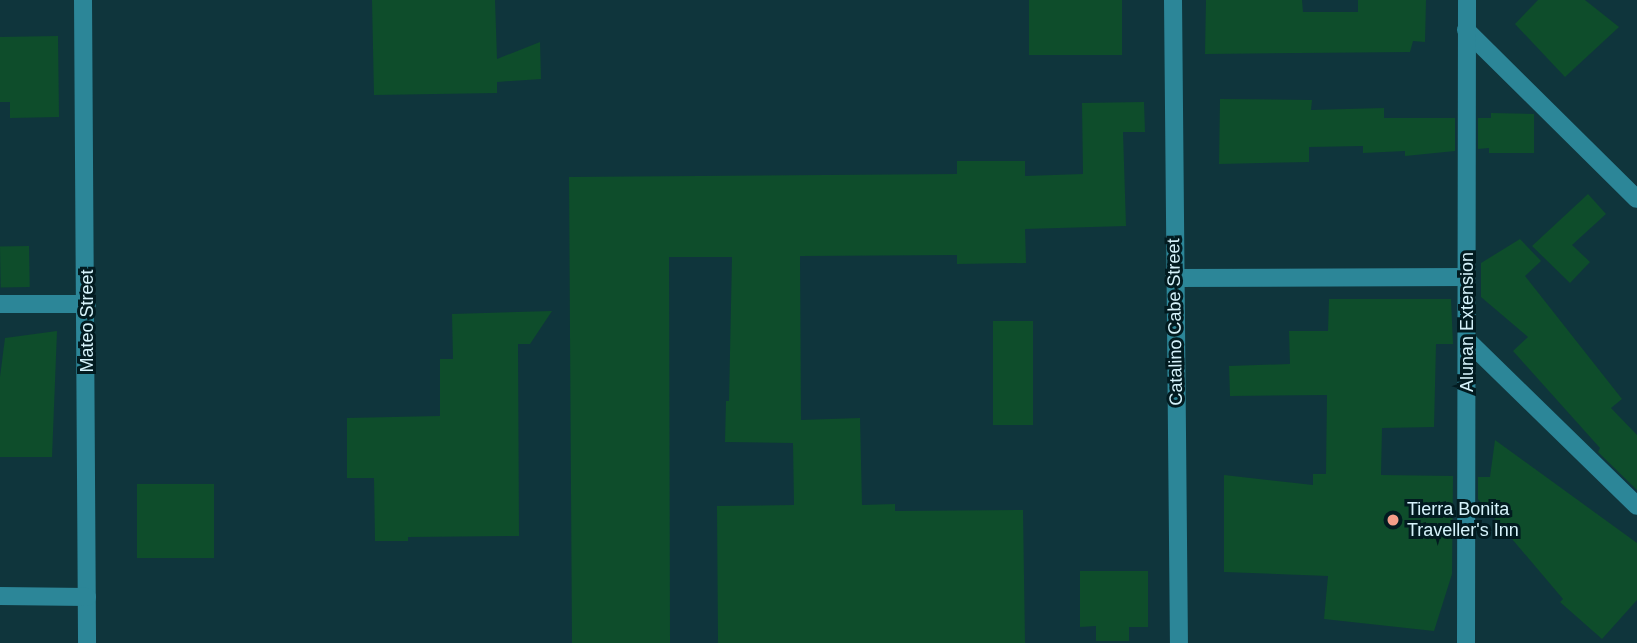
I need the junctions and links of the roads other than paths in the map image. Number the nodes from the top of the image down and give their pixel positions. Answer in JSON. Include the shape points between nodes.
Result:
{"nodes":[{"id":1,"x":83,"y":0,"type":"edge"},
{"id":2,"x":1173,"y":0,"type":"edge"},
{"id":3,"x":1467,"y":0,"type":"edge"},
{"id":4,"x":1466,"y":30,"type":"junction"},
{"id":5,"x":1637,"y":199,"type":"edge"},
{"id":6,"x":1468,"y":276,"type":"junction"},
{"id":7,"x":1174,"y":278,"type":"junction"},
{"id":8,"x":0,"y":304,"type":"edge"},
{"id":9,"x":87,"y":304,"type":"junction"},
{"id":10,"x":1468,"y":341,"type":"junction"},
{"id":11,"x":1637,"y":506,"type":"edge"},
{"id":12,"x":0,"y":596,"type":"edge"},
{"id":13,"x":87,"y":597,"type":"junction"},
{"id":14,"x":87,"y":643,"type":"edge"},
{"id":15,"x":1179,"y":643,"type":"edge"},
{"id":16,"x":1466,"y":643,"type":"edge"}],
"edges":[{"from":1,"to":9,"type":"street","name":"Mateo Street"},
{"from":2,"to":7,"type":"street","name":"Catalino Cabe Street"},
{"from":3,"to":4,"type":"street","name":"Alunan Extension"},
{"from":4,"to":5,"type":"street"},
{"from":4,"to":6,"type":"street","name":"Alunan Extension"},
{"from":6,"to":7,"type":"street"},
{"from":6,"to":10,"type":"street","name":"Alunan Extension"},
{"from":7,"to":15,"type":"street","name":"Catalino Cabe Street"},
{"from":8,"to":9,"type":"street"},
{"from":9,"to":13,"type":"street","name":"Mateo Street"},
{"from":10,"to":11,"type":"street"},
{"from":10,"to":16,"type":"street","name":"Alunan Extension"},
{"from":12,"to":13,"type":"street"},
{"from":13,"to":14,"type":"street","name":"Mateo Street"}]}
